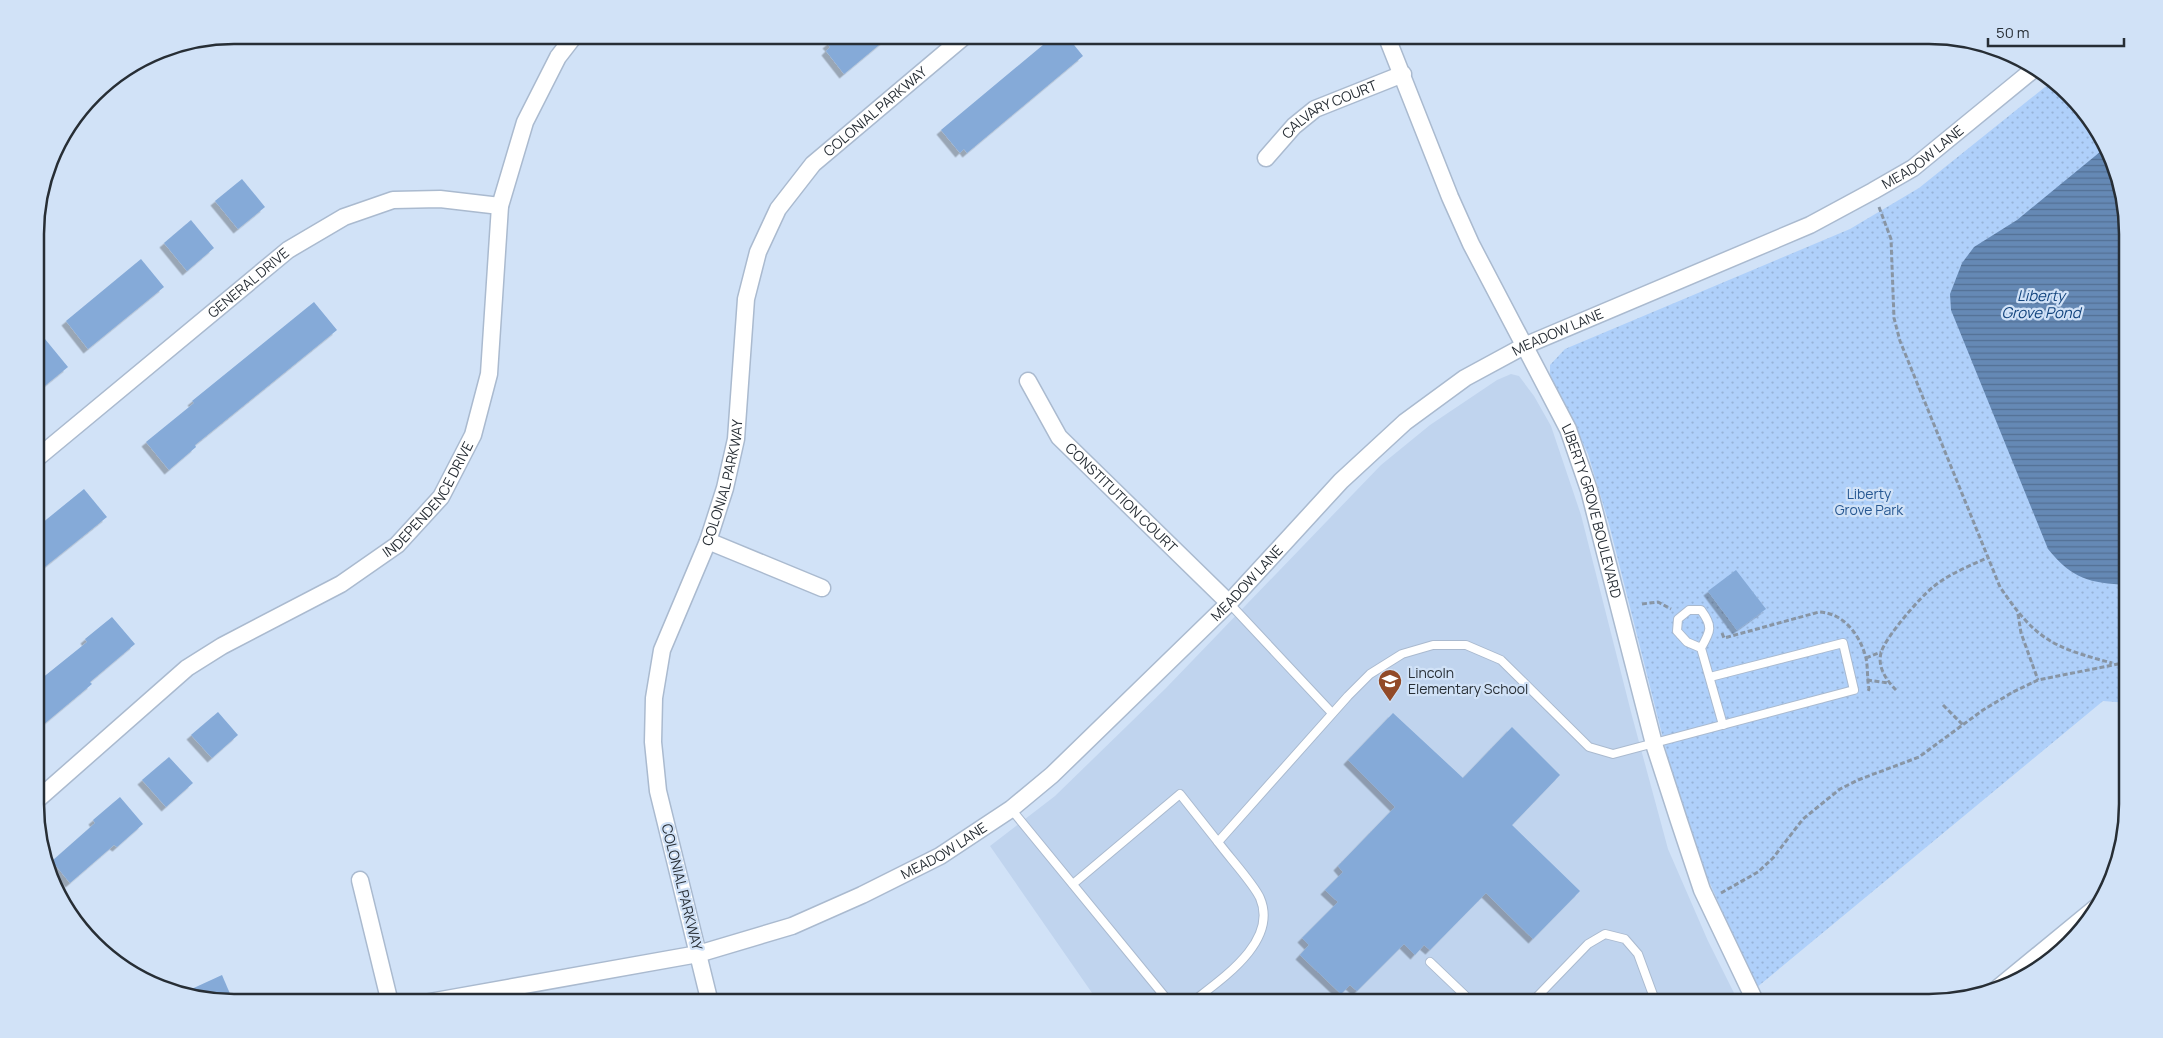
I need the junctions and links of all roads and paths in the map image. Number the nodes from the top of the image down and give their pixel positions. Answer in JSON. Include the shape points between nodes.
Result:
{"nodes":[{"id":1,"x":568,"y":44,"type":"edge"},
{"id":2,"x":955,"y":44,"type":"edge"},
{"id":3,"x":1390,"y":44,"type":"edge"},
{"id":4,"x":2030,"y":73,"type":"edge"},
{"id":5,"x":1403,"y":74,"type":"junction"},
{"id":6,"x":1266,"y":158,"type":"dead end"},
{"id":7,"x":1873,"y":191,"type":"junction"},
{"id":8,"x":500,"y":206,"type":"junction"},
{"id":9,"x":1524,"y":346,"type":"junction"},
{"id":10,"x":1028,"y":381,"type":"dead end"},
{"id":11,"x":44,"y":452,"type":"edge"},
{"id":12,"x":708,"y":541,"type":"junction"},
{"id":13,"x":1987,"y":558,"type":"junction"},
{"id":14,"x":822,"y":588,"type":"dead end"},
{"id":15,"x":1229,"y":603,"type":"junction"},
{"id":16,"x":1679,"y":603,"type":"dead end"},
{"id":17,"x":1642,"y":604,"type":"dead end"},
{"id":18,"x":1672,"y":609,"type":"junction"},
{"id":19,"x":2018,"y":613,"type":"junction"},
{"id":20,"x":1669,"y":615,"type":"dead end"},
{"id":21,"x":1721,"y":629,"type":"dead end"},
{"id":22,"x":1701,"y":648,"type":"junction"},
{"id":23,"x":1881,"y":652,"type":"junction"},
{"id":24,"x":1866,"y":658,"type":"junction"},
{"id":25,"x":2112,"y":663,"type":"junction"},
{"id":26,"x":2119,"y":663,"type":"edge"},
{"id":27,"x":1710,"y":677,"type":"junction"},
{"id":28,"x":1867,"y":680,"type":"junction"},
{"id":29,"x":2038,"y":680,"type":"junction"},
{"id":30,"x":1888,"y":683,"type":"junction"},
{"id":31,"x":1896,"y":690,"type":"dead end"},
{"id":32,"x":1865,"y":699,"type":"dead end"},
{"id":33,"x":1943,"y":705,"type":"dead end"},
{"id":34,"x":1332,"y":713,"type":"junction"},
{"id":35,"x":1723,"y":725,"type":"junction"},
{"id":36,"x":1962,"y":725,"type":"junction"},
{"id":37,"x":1654,"y":744,"type":"junction"},
{"id":38,"x":44,"y":794,"type":"edge"},
{"id":39,"x":1011,"y":808,"type":"junction"},
{"id":40,"x":1218,"y":842,"type":"junction"},
{"id":41,"x":360,"y":880,"type":"dead end"},
{"id":42,"x":1073,"y":884,"type":"junction"},
{"id":43,"x":1706,"y":900,"type":"junction"},
{"id":44,"x":2078,"y":923,"type":"edge"},
{"id":45,"x":698,"y":954,"type":"junction"},
{"id":46,"x":1430,"y":962,"type":"dead end"},
{"id":47,"x":2015,"y":974,"type":"edge"},
{"id":48,"x":388,"y":994,"type":"edge"},
{"id":49,"x":474,"y":994,"type":"edge"},
{"id":50,"x":708,"y":994,"type":"edge"},
{"id":51,"x":1163,"y":994,"type":"edge"},
{"id":52,"x":1203,"y":994,"type":"edge"},
{"id":53,"x":1464,"y":994,"type":"edge"},
{"id":54,"x":1540,"y":994,"type":"edge"},
{"id":55,"x":1653,"y":994,"type":"edge"},
{"id":56,"x":1752,"y":994,"type":"edge"}],
"edges":[{"from":1,"to":8,"type":"street","name":"INDEPENDENCE DRIVE","via":[[558,57],[525,122]]},
{"from":2,"to":12,"type":"street","name":"COLONIAL PARKWAY","via":[[813,164],[778,209],[758,252],[746,299],[736,440]]},
{"from":3,"to":5,"type":"street","name":"LIBERTY GROVE BOULEVARD"},
{"from":4,"to":7,"type":"street","name":"MEADOW LANE","via":[[1912,168]]},
{"from":5,"to":6,"type":"street","name":"CALVARY COURT","via":[[1315,109],[1294,126]]},
{"from":5,"to":9,"type":"street","name":"LIBERTY GROVE BOULEVARD","via":[[1453,205]]},
{"from":7,"to":9,"type":"street","name":"MEADOW LANE","via":[[1810,225]]},
{"from":7,"to":13,"type":"path","via":[[1891,239],[1894,318],[1900,341]]},
{"from":8,"to":11,"type":"street","name":"GENERAL DRIVE","via":[[440,199],[393,200],[344,217],[288,250]]},
{"from":8,"to":38,"type":"street","name":"INDEPENDENCE DRIVE","via":[[489,374],[474,436],[441,497],[397,545],[341,584],[222,646],[187,668]]},
{"from":9,"to":15,"type":"street","name":"MEADOW LANE","via":[[1465,378],[1405,422],[1341,481]]},
{"from":9,"to":37,"type":"street","name":"LIBERTY GROVE BOULEVARD","via":[[1568,429],[1589,490]]},
{"from":10,"to":15,"type":"street","name":"CONSTITUTION COURT","via":[[1059,437]]},
{"from":12,"to":14,"type":"street"},
{"from":12,"to":45,"type":"street","name":"COLONIAL PARKWAY","via":[[662,650],[654,698],[653,742],[658,791]]},
{"from":13,"to":19,"type":"path","via":[[2000,587]]},
{"from":13,"to":23,"type":"path","via":[[1933,586],[1907,614]]},
{"from":15,"to":34,"type":"lane"},
{"from":15,"to":39,"type":"street","name":"MEADOW LANE","via":[[1073,755]]},
{"from":16,"to":18,"type":"path"},
{"from":17,"to":18,"type":"path","via":[[1658,602]]},
{"from":18,"to":20,"type":"path"},
{"from":19,"to":25,"type":"path","via":[[2044,639],[2070,652]]},
{"from":19,"to":29,"type":"path","via":[[2021,633]]},
{"from":21,"to":24,"type":"path","via":[[1724,638],[1828,612],[1849,624]]},
{"from":22,"to":22,"type":"lane","via":[[1709,634],[1709,621],[1700,610],[1689,610],[1678,619],[1677,631],[1686,642]]},
{"from":22,"to":27,"type":"lane"},
{"from":23,"to":24,"type":"path"},
{"from":23,"to":30,"type":"path","via":[[1880,665]]},
{"from":24,"to":28,"type":"path"},
{"from":25,"to":26,"type":"path"},
{"from":25,"to":29,"type":"path","via":[[2067,676]]},
{"from":27,"to":35,"type":"lane"},
{"from":27,"to":35,"type":"lane","via":[[1843,643],[1854,690]]},
{"from":28,"to":30,"type":"path"},
{"from":28,"to":32,"type":"path","via":[[1869,689]]},
{"from":29,"to":36,"type":"path"},
{"from":30,"to":31,"type":"path"},
{"from":33,"to":36,"type":"path"},
{"from":34,"to":37,"type":"lane","via":[[1370,674],[1402,654],[1433,645],[1466,645],[1501,660],[1589,747],[1613,754]]},
{"from":34,"to":40,"type":"lane"},
{"from":35,"to":37,"type":"lane"},
{"from":36,"to":43,"type":"path","via":[[1919,757],[1840,789],[1803,819],[1758,872]]},
{"from":37,"to":43,"type":"street","name":"LIBERTY GROVE BOULEVARD"},
{"from":39,"to":42,"type":"lane"},
{"from":39,"to":45,"type":"street","name":"MEADOW LANE","via":[[940,856],[862,895],[792,926]]},
{"from":40,"to":42,"type":"lane","via":[[1180,794]]},
{"from":40,"to":52,"type":"lane","via":[[1260,898],[1263,919],[1256,944],[1239,966]]},
{"from":41,"to":48,"type":"street"},
{"from":42,"to":51,"type":"lane"},
{"from":43,"to":56,"type":"street","name":"LIBERTY GROVE BOULEVARD"},
{"from":44,"to":47,"type":"street"},
{"from":45,"to":49,"type":"street","name":"MEADOW LANE"},
{"from":45,"to":50,"type":"street","name":"COLONIAL PARKWAY"},
{"from":46,"to":53,"type":"lane"},
{"from":54,"to":55,"type":"lane","via":[[1588,944],[1605,934],[1625,939],[1638,954]]}]}
